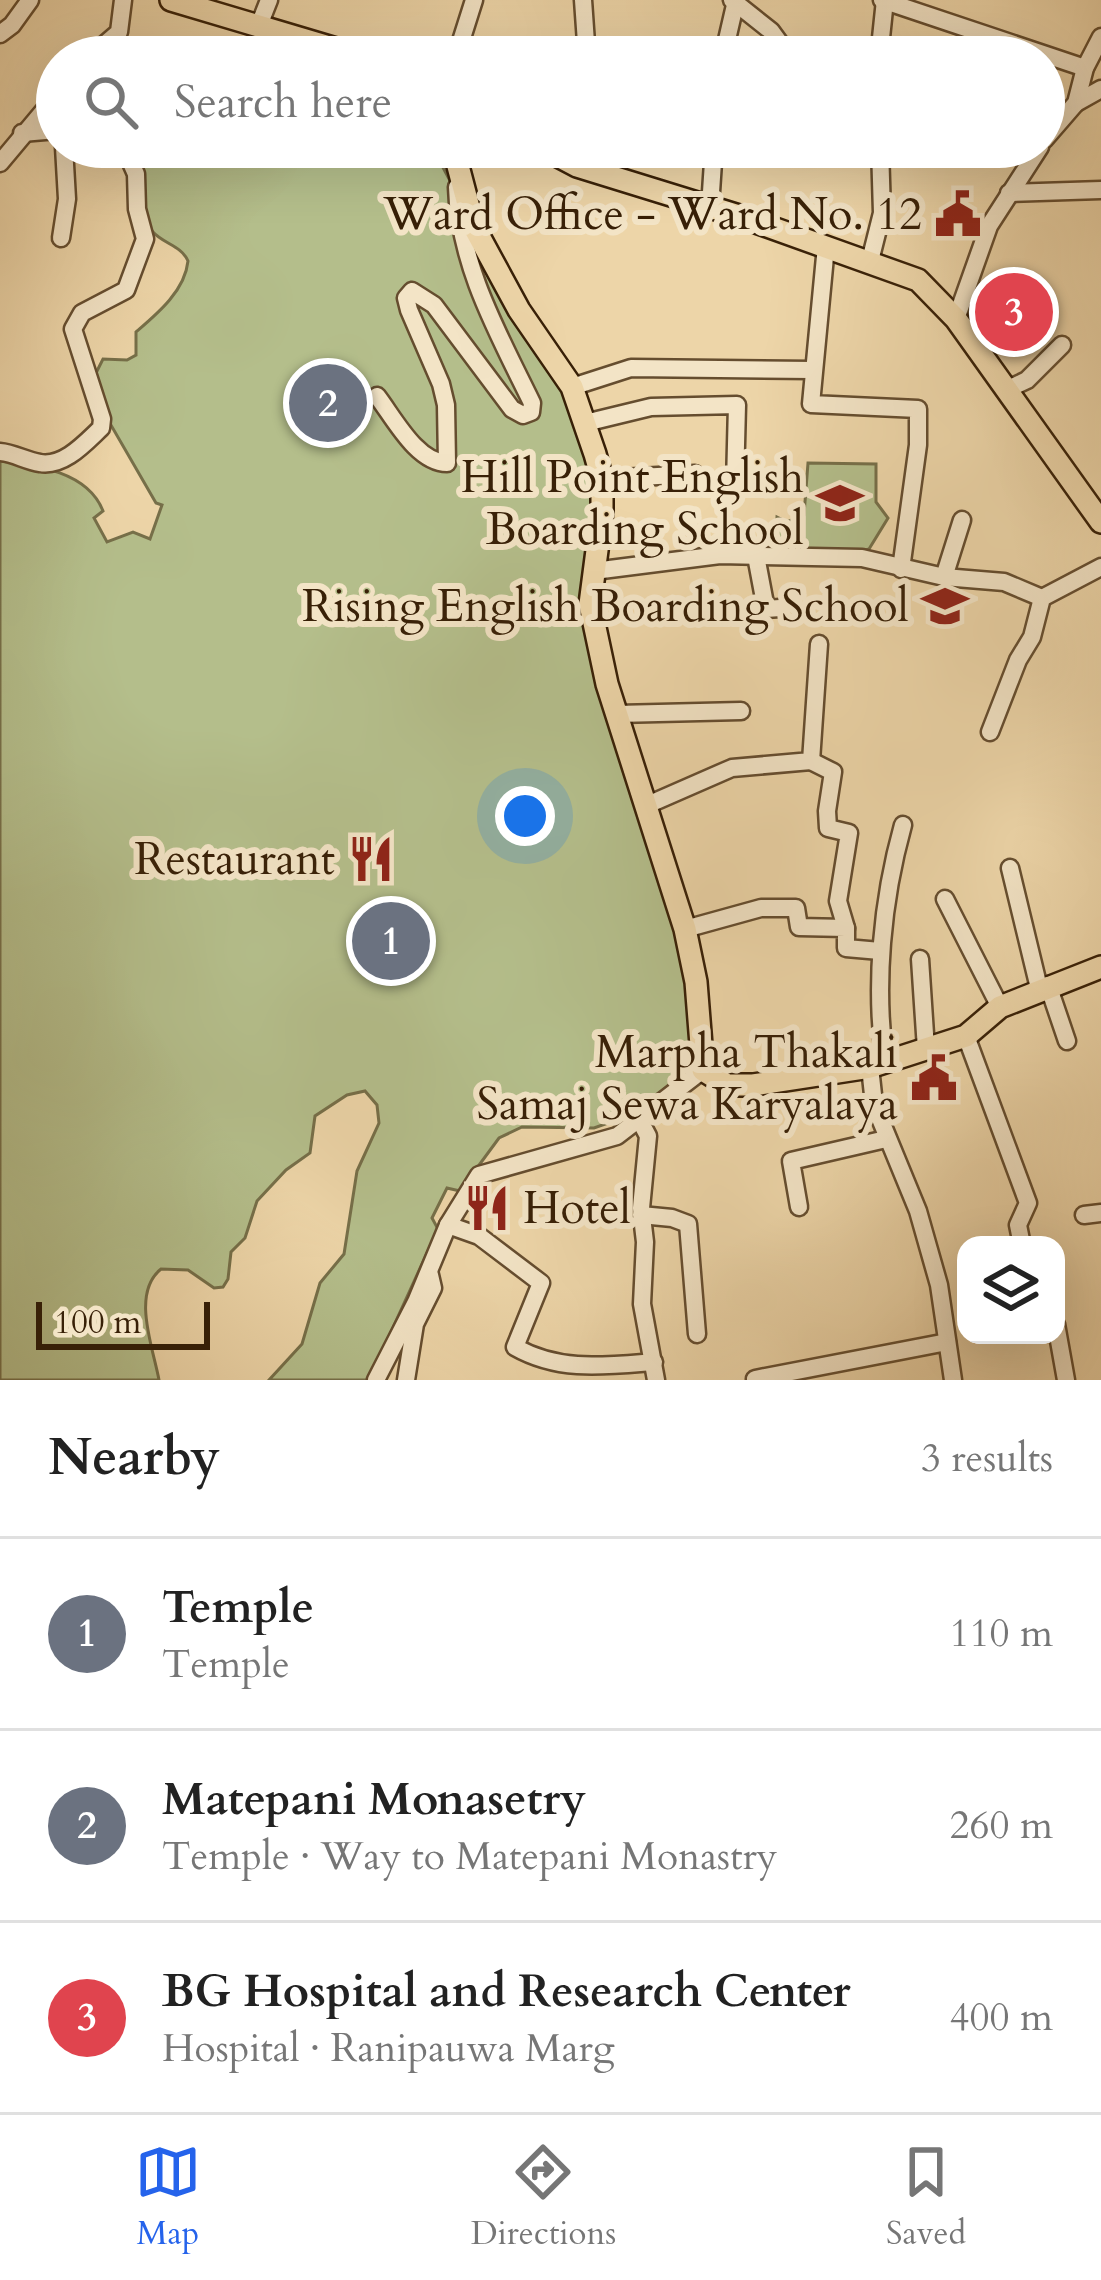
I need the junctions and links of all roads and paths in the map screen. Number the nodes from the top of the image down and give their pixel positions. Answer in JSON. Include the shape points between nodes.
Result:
{"nodes":[{"id":1,"x":31,"y":0,"type":"edge"},
{"id":2,"x":123,"y":0,"type":"edge"},
{"id":3,"x":171,"y":0,"type":"edge"},
{"id":4,"x":269,"y":0,"type":"edge"},
{"id":5,"x":474,"y":0,"type":"edge"},
{"id":6,"x":584,"y":0,"type":"edge"},
{"id":7,"x":884,"y":0,"type":"edge"},
{"id":8,"x":733,"y":3,"type":"edge"},
{"id":9,"x":204,"y":5,"type":"edge"},
{"id":10,"x":258,"y":28,"type":"junction"},
{"id":11,"x":0,"y":34,"type":"edge"},
{"id":12,"x":114,"y":36,"type":"edge"},
{"id":13,"x":287,"y":36,"type":"edge"},
{"id":14,"x":463,"y":36,"type":"edge"},
{"id":15,"x":586,"y":36,"type":"edge"},
{"id":16,"x":726,"y":36,"type":"edge"},
{"id":17,"x":775,"y":36,"type":"edge"},
{"id":18,"x":881,"y":36,"type":"edge"},
{"id":19,"x":990,"y":36,"type":"edge"},
{"id":20,"x":1100,"y":43,"type":"edge"},
{"id":21,"x":1065,"y":61,"type":"edge"},
{"id":22,"x":1085,"y":68,"type":"junction"},
{"id":23,"x":1101,"y":89,"type":"edge"},
{"id":24,"x":1076,"y":103,"type":"junction"},
{"id":25,"x":1065,"y":111,"type":"edge"},
{"id":26,"x":36,"y":118,"type":"edge"},
{"id":27,"x":36,"y":132,"type":"edge"},
{"id":28,"x":22,"y":133,"type":"junction"},
{"id":29,"x":0,"y":163,"type":"edge"},
{"id":30,"x":66,"y":168,"type":"edge"},
{"id":31,"x":133,"y":168,"type":"edge"},
{"id":32,"x":456,"y":168,"type":"edge"},
{"id":33,"x":459,"y":168,"type":"edge"},
{"id":34,"x":607,"y":168,"type":"edge"},
{"id":35,"x":713,"y":168,"type":"edge"},
{"id":36,"x":881,"y":168,"type":"edge"},
{"id":37,"x":1026,"y":168,"type":"edge"},
{"id":38,"x":1101,"y":190,"type":"edge"},
{"id":39,"x":1009,"y":194,"type":"junction"},
{"id":40,"x":710,"y":207,"type":"junction"},
{"id":41,"x":61,"y":238,"type":"dead end"},
{"id":42,"x":826,"y":246,"type":"junction"},
{"id":43,"x":870,"y":261,"type":"junction"},
{"id":44,"x":956,"y":319,"type":"junction"},
{"id":45,"x":1062,"y":344,"type":"dead end"},
{"id":46,"x":812,"y":370,"type":"junction"},
{"id":47,"x":572,"y":387,"type":"junction"},
{"id":48,"x":1006,"y":390,"type":"junction"},
{"id":49,"x":377,"y":397,"type":"dead end"},
{"id":50,"x":585,"y":423,"type":"junction"},
{"id":51,"x":0,"y":452,"type":"edge"},
{"id":52,"x":695,"y":474,"type":"dead end"},
{"id":53,"x":602,"y":479,"type":"junction"},
{"id":54,"x":735,"y":484,"type":"dead end"},
{"id":55,"x":1094,"y":501,"type":"edge"},
{"id":56,"x":962,"y":520,"type":"dead end"},
{"id":57,"x":1101,"y":522,"type":"edge"},
{"id":58,"x":756,"y":556,"type":"junction"},
{"id":59,"x":1101,"y":567,"type":"edge"},
{"id":60,"x":901,"y":569,"type":"junction"},
{"id":61,"x":594,"y":571,"type":"junction"},
{"id":62,"x":944,"y":577,"type":"junction"},
{"id":63,"x":1042,"y":598,"type":"junction"},
{"id":64,"x":780,"y":608,"type":"dead end"},
{"id":65,"x":819,"y":644,"type":"dead end"},
{"id":66,"x":741,"y":711,"type":"dead end"},
{"id":67,"x":617,"y":714,"type":"junction"},
{"id":68,"x":990,"y":732,"type":"dead end"},
{"id":69,"x":811,"y":761,"type":"junction"},
{"id":70,"x":645,"y":806,"type":"junction"},
{"id":71,"x":903,"y":825,"type":"dead end"},
{"id":72,"x":1010,"y":868,"type":"dead end"},
{"id":73,"x":945,"y":899,"type":"dead end"},
{"id":74,"x":846,"y":928,"type":"junction"},
{"id":75,"x":685,"y":929,"type":"junction"},
{"id":76,"x":880,"y":951,"type":"junction"},
{"id":77,"x":920,"y":959,"type":"dead end"},
{"id":78,"x":1101,"y":967,"type":"edge"},
{"id":79,"x":1043,"y":987,"type":"junction"},
{"id":80,"x":1000,"y":1006,"type":"junction"},
{"id":81,"x":966,"y":1036,"type":"junction"},
{"id":82,"x":1066,"y":1041,"type":"dead end"},
{"id":83,"x":926,"y":1049,"type":"junction"},
{"id":84,"x":877,"y":1065,"type":"junction"},
{"id":85,"x":703,"y":1070,"type":"junction"},
{"id":86,"x":640,"y":1119,"type":"junction"},
{"id":87,"x":886,"y":1139,"type":"junction"},
{"id":88,"x":799,"y":1207,"type":"dead end"},
{"id":89,"x":641,"y":1214,"type":"junction"},
{"id":90,"x":448,"y":1225,"type":"junction"},
{"id":91,"x":1020,"y":1236,"type":"edge"},
{"id":92,"x":428,"y":1269,"type":"junction"},
{"id":93,"x":697,"y":1334,"type":"dead end"},
{"id":94,"x":947,"y":1342,"type":"junction"},
{"id":95,"x":1060,"y":1344,"type":"edge"},
{"id":96,"x":655,"y":1371,"type":"edge"},
{"id":97,"x":755,"y":1378,"type":"edge"},
{"id":98,"x":376,"y":1380,"type":"edge"},
{"id":99,"x":406,"y":1380,"type":"edge"},
{"id":100,"x":953,"y":1380,"type":"edge"},
{"id":101,"x":1066,"y":1380,"type":"edge"}],
"edges":[{"from":1,"to":11,"type":"street"},
{"from":2,"to":12,"type":"street"},
{"from":3,"to":9,"type":"main road"},
{"from":4,"to":10,"type":"street"},
{"from":5,"to":14,"type":"street"},
{"from":6,"to":15,"type":"street"},
{"from":7,"to":18,"type":"street"},
{"from":7,"to":19,"type":"street"},
{"from":8,"to":16,"type":"street"},
{"from":8,"to":17,"type":"street"},
{"from":9,"to":10,"type":"main road"},
{"from":10,"to":13,"type":"main road"},
{"from":20,"to":22,"type":"street"},
{"from":21,"to":22,"type":"street"},
{"from":22,"to":24,"type":"street"},
{"from":23,"to":24,"type":"street"},
{"from":24,"to":25,"type":"street"},
{"from":26,"to":28,"type":"street"},
{"from":27,"to":28,"type":"street"},
{"from":28,"to":29,"type":"street"},
{"from":30,"to":41,"type":"street"},
{"from":31,"to":51,"type":"street","via":[[144,248],[122,295],[82,313],[73,329],[101,428],[53,462]]},
{"from":32,"to":49,"type":"street","via":[[460,236],[531,412],[512,409],[434,305],[412,291],[409,310],[446,405],[447,463],[427,457]]},
{"from":33,"to":47,"type":"main road","via":[[474,226],[518,310]]},
{"from":34,"to":40,"type":"main road"},
{"from":35,"to":40,"type":"street"},
{"from":36,"to":43,"type":"street","via":[[882,213]]},
{"from":37,"to":39,"type":"street"},
{"from":38,"to":39,"type":"street"},
{"from":39,"to":44,"type":"street"},
{"from":40,"to":42,"type":"main road"},
{"from":42,"to":43,"type":"main road"},
{"from":42,"to":46,"type":"street"},
{"from":43,"to":44,"type":"main road","via":[[918,280]]},
{"from":44,"to":48,"type":"main road"},
{"from":45,"to":48,"type":"street"},
{"from":46,"to":47,"type":"street","via":[[631,368]]},
{"from":46,"to":60,"type":"street","via":[[811,404],[918,409]]},
{"from":47,"to":50,"type":"main road"},
{"from":48,"to":55,"type":"main road"},
{"from":50,"to":53,"type":"main road"},
{"from":50,"to":54,"type":"street","via":[[651,407],[737,405]]},
{"from":52,"to":53,"type":"street"},
{"from":53,"to":61,"type":"main road"},
{"from":55,"to":57,"type":"main road"},
{"from":56,"to":62,"type":"street"},
{"from":58,"to":60,"type":"street","via":[[862,558]]},
{"from":58,"to":61,"type":"street"},
{"from":58,"to":64,"type":"street","via":[[766,609]]},
{"from":59,"to":63,"type":"street"},
{"from":60,"to":62,"type":"street"},
{"from":61,"to":67,"type":"main road","via":[[590,604]]},
{"from":62,"to":63,"type":"street","via":[[1004,582]]},
{"from":63,"to":68,"type":"street"},
{"from":65,"to":69,"type":"street"},
{"from":66,"to":67,"type":"street"},
{"from":67,"to":70,"type":"main road"},
{"from":69,"to":70,"type":"street","via":[[732,768]]},
{"from":69,"to":74,"type":"street","via":[[833,772],[828,827],[849,833],[838,901]]},
{"from":70,"to":75,"type":"main road"},
{"from":71,"to":76,"type":"street"},
{"from":72,"to":79,"type":"street"},
{"from":73,"to":80,"type":"street"},
{"from":74,"to":75,"type":"street","via":[[800,927],[798,910],[784,907]]},
{"from":74,"to":76,"type":"street","via":[[846,948]]},
{"from":75,"to":85,"type":"main road"},
{"from":76,"to":84,"type":"street"},
{"from":77,"to":83,"type":"street"},
{"from":78,"to":79,"type":"main road"},
{"from":79,"to":80,"type":"main road"},
{"from":79,"to":82,"type":"street"},
{"from":80,"to":81,"type":"main road"},
{"from":81,"to":83,"type":"main road"},
{"from":81,"to":91,"type":"street","via":[[1028,1203]]},
{"from":83,"to":84,"type":"main road"},
{"from":84,"to":85,"type":"main road","via":[[740,1085]]},
{"from":84,"to":87,"type":"street","via":[[874,1104]]},
{"from":85,"to":86,"type":"street"},
{"from":86,"to":89,"type":"street","via":[[647,1136]]},
{"from":86,"to":90,"type":"street","via":[[616,1136],[478,1175]]},
{"from":87,"to":88,"type":"street","via":[[791,1161]]},
{"from":87,"to":94,"type":"street","via":[[922,1225]]},
{"from":89,"to":93,"type":"street","via":[[688,1224]]},
{"from":89,"to":96,"type":"street","via":[[642,1304]]},
{"from":90,"to":92,"type":"street"},
{"from":90,"to":96,"type":"street","via":[[479,1236],[542,1283],[515,1347],[564,1366]]},
{"from":92,"to":98,"type":"street"},
{"from":92,"to":99,"type":"street","via":[[433,1288],[415,1324]]},
{"from":94,"to":97,"type":"street"},
{"from":94,"to":100,"type":"street"},
{"from":95,"to":101,"type":"street"}]}
